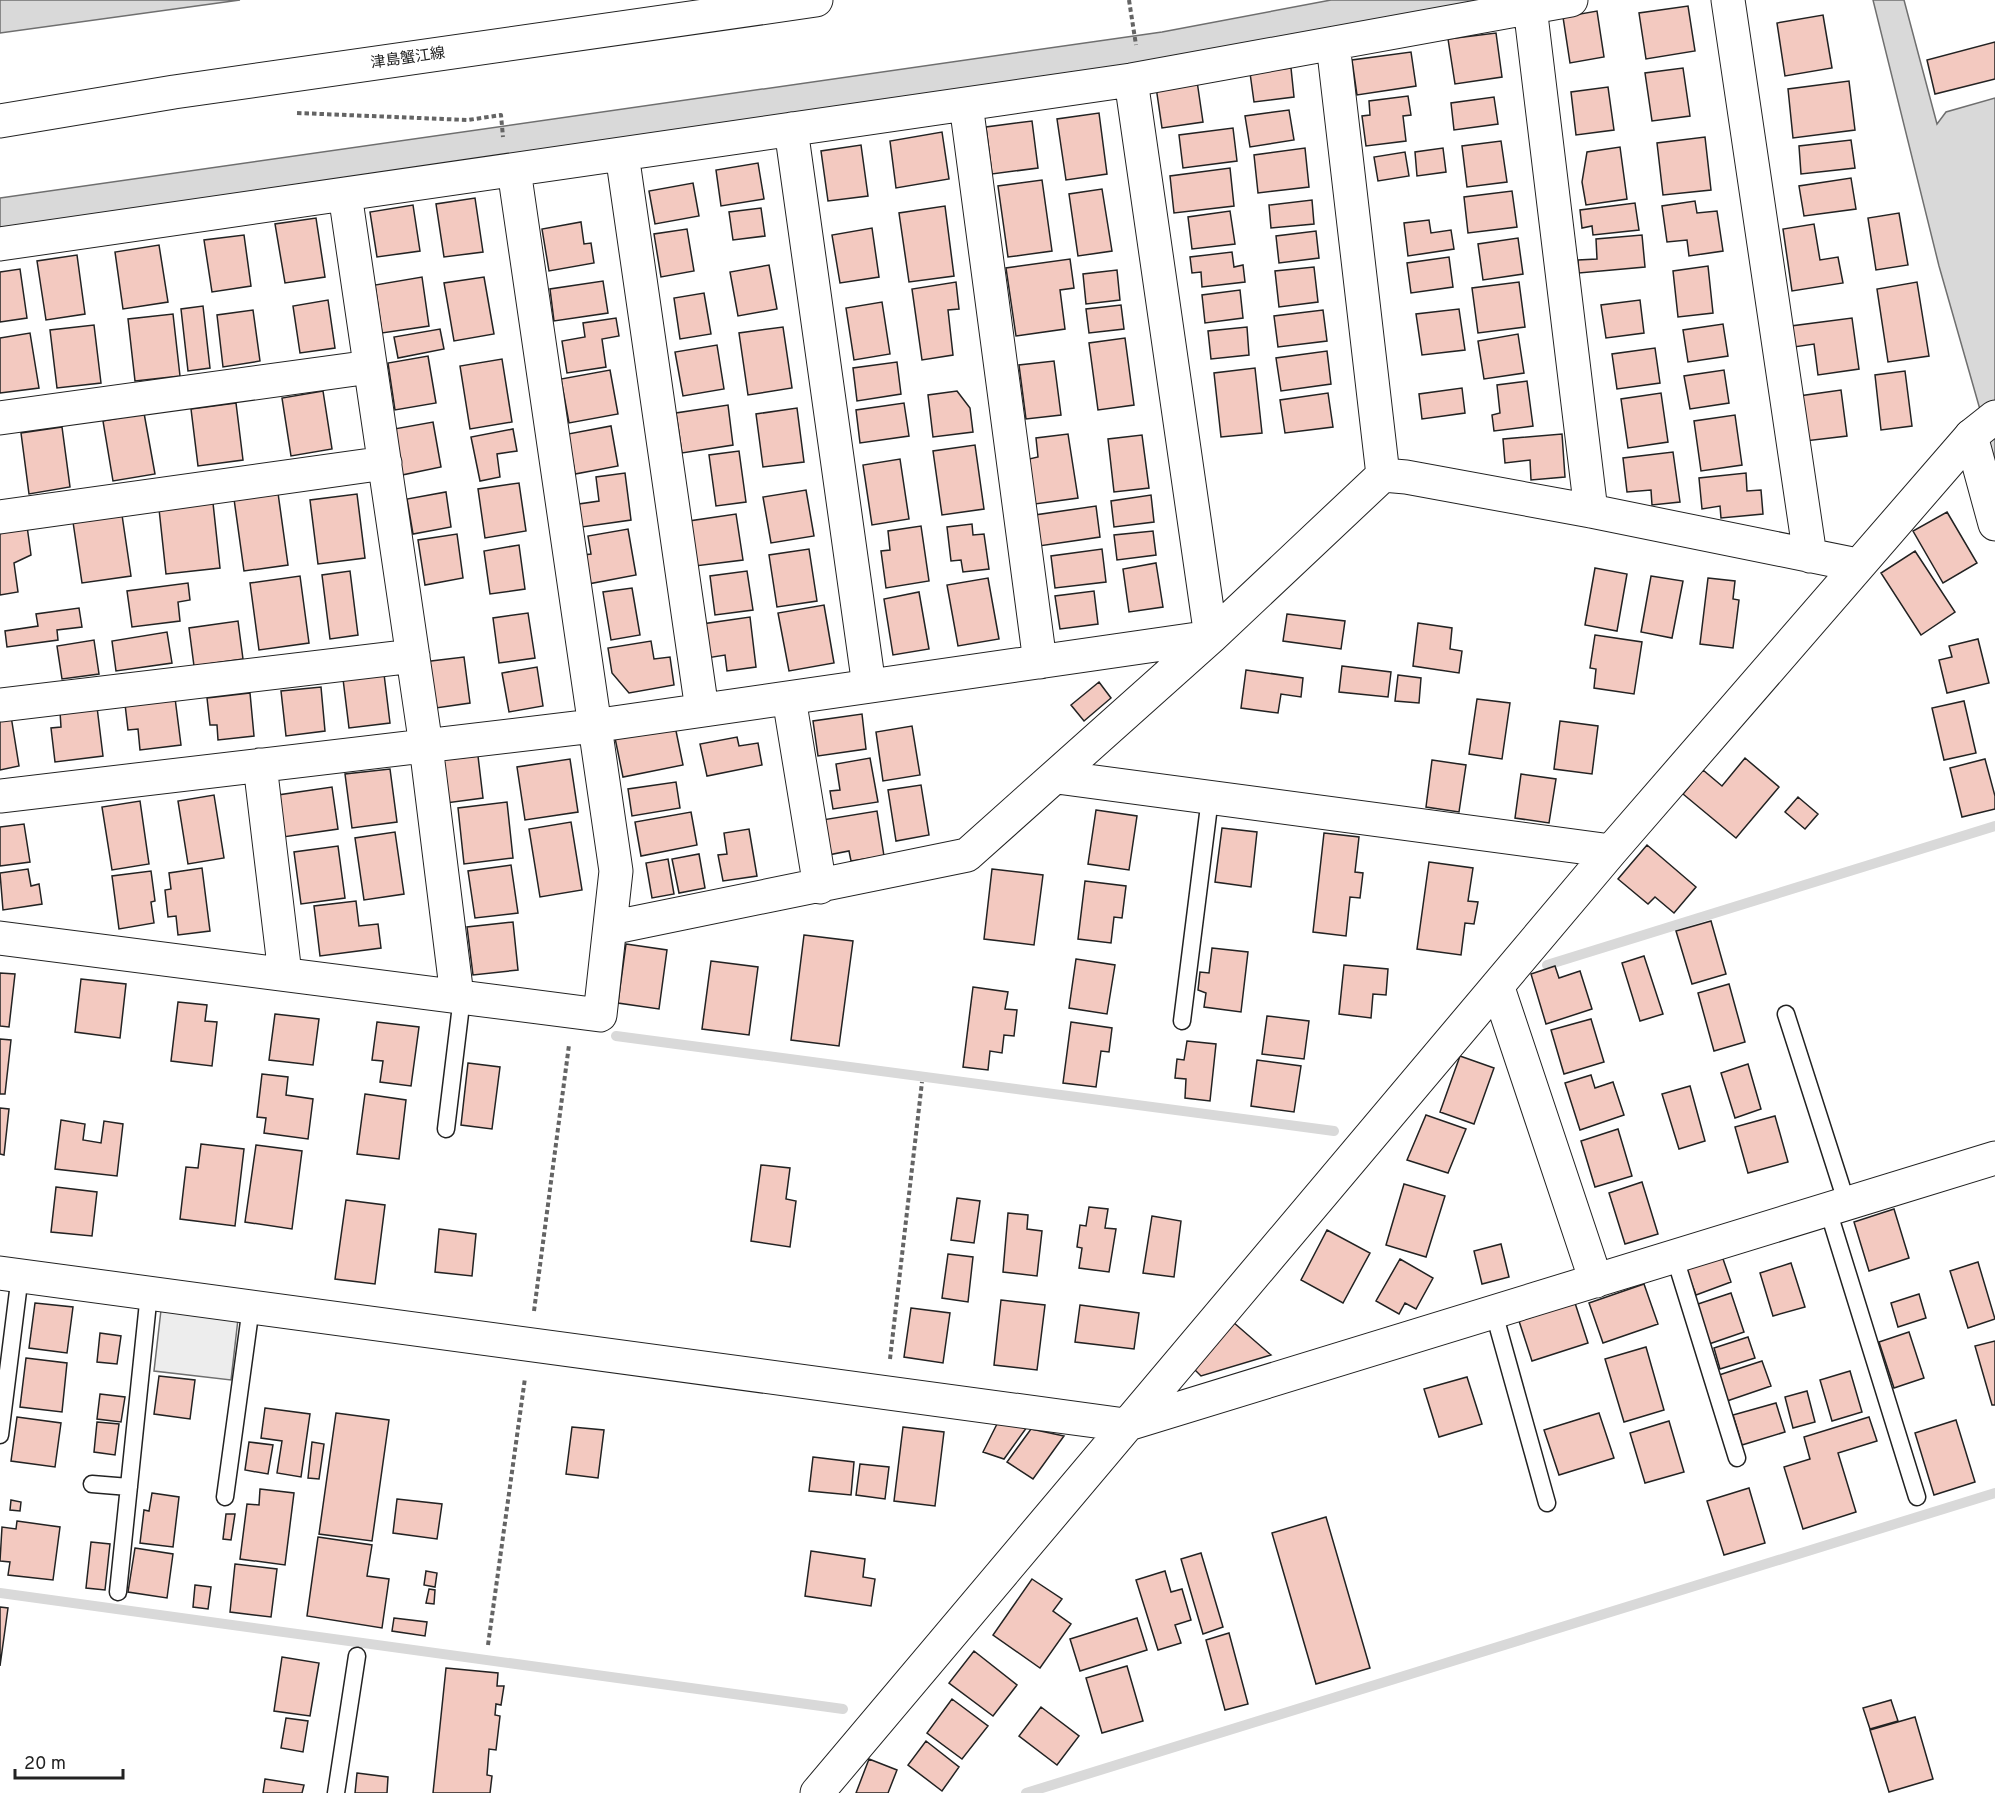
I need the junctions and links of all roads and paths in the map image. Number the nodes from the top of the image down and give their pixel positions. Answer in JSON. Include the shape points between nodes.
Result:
{"nodes":[{"id":1,"x":816,"y":0,"type":"edge"},
{"id":2,"x":1129,"y":0,"type":"edge"},
{"id":3,"x":1571,"y":0,"type":"edge"},
{"id":4,"x":1728,"y":0,"type":"edge"},
{"id":5,"x":1530,"y":7,"type":"junction"},
{"id":6,"x":1333,"y":44,"type":"junction"},
{"id":7,"x":1136,"y":47,"type":"dead end"},
{"id":8,"x":1131,"y":80,"type":"junction"},
{"id":9,"x":966,"y":104,"type":"junction"},
{"id":10,"x":290,"y":114,"type":"dead end"},
{"id":11,"x":501,"y":115,"type":"dead end"},
{"id":12,"x":0,"y":122,"type":"edge"},
{"id":13,"x":791,"y":129,"type":"junction"},
{"id":14,"x":622,"y":154,"type":"junction"},
{"id":15,"x":514,"y":170,"type":"junction"},
{"id":16,"x":345,"y":194,"type":"junction"},
{"id":17,"x":0,"y":244,"type":"edge"},
{"id":18,"x":370,"y":367,"type":"junction"},
{"id":19,"x":0,"y":418,"type":"edge"},
{"id":20,"x":1981,"y":428,"type":"edge"},
{"id":21,"x":384,"y":464,"type":"junction"},
{"id":22,"x":1383,"y":475,"type":"junction"},
{"id":23,"x":1591,"y":511,"type":"junction"},
{"id":24,"x":0,"y":517,"type":"edge"},
{"id":25,"x":1995,"y":524,"type":"edge"},
{"id":26,"x":1810,"y":556,"type":"junction"},
{"id":27,"x":1857,"y":565,"type":"junction"},
{"id":28,"x":1211,"y":637,"type":"junction"},
{"id":29,"x":412,"y":656,"type":"junction"},
{"id":30,"x":1040,"y":662,"type":"junction"},
{"id":31,"x":869,"y":686,"type":"junction"},
{"id":32,"x":789,"y":698,"type":"junction"},
{"id":33,"x":0,"y":705,"type":"edge"},
{"id":34,"x":702,"y":710,"type":"junction"},
{"id":35,"x":593,"y":726,"type":"junction"},
{"id":36,"x":426,"y":746,"type":"junction"},
{"id":37,"x":260,"y":765,"type":"junction"},
{"id":38,"x":1057,"y":777,"type":"junction"},
{"id":39,"x":0,"y":796,"type":"edge"},
{"id":40,"x":1210,"y":798,"type":"junction"},
{"id":41,"x":1611,"y":851,"type":"junction"},
{"id":42,"x":820,"y":887,"type":"junction"},
{"id":43,"x":610,"y":928,"type":"junction"},
{"id":44,"x":0,"y":938,"type":"edge"},
{"id":45,"x":285,"y":974,"type":"junction"},
{"id":46,"x":1498,"y":988,"type":"junction"},
{"id":47,"x":460,"y":997,"type":"junction"},
{"id":48,"x":574,"y":1011,"type":"junction"},
{"id":49,"x":1785,"y":1014,"type":"dead end"},
{"id":50,"x":1182,"y":1021,"type":"dead end"},
{"id":51,"x":922,"y":1082,"type":"dead end"},
{"id":52,"x":446,"y":1129,"type":"dead end"},
{"id":53,"x":1995,"y":1158,"type":"edge"},
{"id":54,"x":1838,"y":1207,"type":"junction"},
{"id":55,"x":1675,"y":1258,"type":"junction"},
{"id":56,"x":10,"y":1274,"type":"edge"},
{"id":57,"x":1596,"y":1281,"type":"junction"},
{"id":58,"x":149,"y":1293,"type":"junction"},
{"id":59,"x":251,"y":1307,"type":"junction"},
{"id":60,"x":1494,"y":1313,"type":"junction"},
{"id":61,"x":529,"y":1346,"type":"junction"},
{"id":62,"x":886,"y":1393,"type":"junction"},
{"id":63,"x":1125,"y":1425,"type":"junction"},
{"id":64,"x":0,"y":1435,"type":"edge"},
{"id":65,"x":1737,"y":1458,"type":"dead end"},
{"id":66,"x":92,"y":1484,"type":"dead end"},
{"id":67,"x":129,"y":1487,"type":"junction"},
{"id":68,"x":225,"y":1497,"type":"dead end"},
{"id":69,"x":1917,"y":1497,"type":"dead end"},
{"id":70,"x":1546,"y":1503,"type":"dead end"},
{"id":71,"x":118,"y":1592,"type":"dead end"},
{"id":72,"x":488,"y":1645,"type":"dead end"},
{"id":73,"x":357,"y":1656,"type":"dead end"},
{"id":74,"x":336,"y":1793,"type":"edge"},
{"id":75,"x":817,"y":1793,"type":"edge"}],
"edges":[{"from":1,"to":12,"type":"street","name":"津島蟹江線","via":[[174,92]]},
{"from":2,"to":7,"type":"path"},
{"from":3,"to":5,"type":"street"},
{"from":4,"to":26,"type":"street"},
{"from":5,"to":6,"type":"street"},
{"from":5,"to":23,"type":"street"},
{"from":6,"to":8,"type":"street"},
{"from":6,"to":22,"type":"street"},
{"from":8,"to":9,"type":"street"},
{"from":8,"to":28,"type":"street"},
{"from":9,"to":13,"type":"street"},
{"from":9,"to":30,"type":"street"},
{"from":10,"to":11,"type":"path","via":[[468,120]]},
{"from":13,"to":14,"type":"street"},
{"from":13,"to":31,"type":"street"},
{"from":14,"to":15,"type":"street"},
{"from":14,"to":34,"type":"street"},
{"from":15,"to":16,"type":"street"},
{"from":15,"to":35,"type":"street"},
{"from":16,"to":17,"type":"street"},
{"from":16,"to":18,"type":"street"},
{"from":18,"to":19,"type":"street"},
{"from":18,"to":21,"type":"street"},
{"from":20,"to":25,"type":"street"},
{"from":20,"to":27,"type":"street"},
{"from":21,"to":24,"type":"street"},
{"from":21,"to":29,"type":"street"},
{"from":22,"to":23,"type":"street"},
{"from":22,"to":28,"type":"street"},
{"from":23,"to":26,"type":"street"},
{"from":26,"to":27,"type":"street"},
{"from":27,"to":41,"type":"street"},
{"from":28,"to":30,"type":"street"},
{"from":28,"to":38,"type":"street"},
{"from":29,"to":33,"type":"street"},
{"from":29,"to":36,"type":"street"},
{"from":30,"to":31,"type":"street"},
{"from":31,"to":32,"type":"street"},
{"from":32,"to":34,"type":"street"},
{"from":32,"to":42,"type":"street"},
{"from":34,"to":35,"type":"street"},
{"from":35,"to":36,"type":"street"},
{"from":35,"to":43,"type":"street","via":[[616,871]]},
{"from":36,"to":37,"type":"street"},
{"from":36,"to":47,"type":"street"},
{"from":37,"to":39,"type":"street"},
{"from":37,"to":45,"type":"street"},
{"from":38,"to":40,"type":"street"},
{"from":38,"to":42,"type":"street","via":[[967,855]]},
{"from":40,"to":41,"type":"street"},
{"from":40,"to":50,"type":"lane"},
{"from":41,"to":46,"type":"street"},
{"from":42,"to":43,"type":"street"},
{"from":43,"to":48,"type":"street","via":[[600,1015]]},
{"from":44,"to":45,"type":"street"},
{"from":45,"to":47,"type":"street"},
{"from":46,"to":57,"type":"street"},
{"from":46,"to":63,"type":"street"},
{"from":47,"to":48,"type":"street"},
{"from":47,"to":52,"type":"lane"},
{"from":48,"to":61,"type":"path"},
{"from":49,"to":54,"type":"lane"},
{"from":51,"to":62,"type":"path"},
{"from":53,"to":54,"type":"street"},
{"from":54,"to":55,"type":"street"},
{"from":54,"to":69,"type":"lane"},
{"from":55,"to":57,"type":"street"},
{"from":55,"to":65,"type":"lane"},
{"from":56,"to":58,"type":"street"},
{"from":56,"to":64,"type":"lane"},
{"from":57,"to":60,"type":"street"},
{"from":58,"to":59,"type":"street"},
{"from":58,"to":67,"type":"lane"},
{"from":59,"to":61,"type":"street"},
{"from":59,"to":68,"type":"lane"},
{"from":60,"to":63,"type":"street"},
{"from":60,"to":70,"type":"lane"},
{"from":61,"to":62,"type":"street"},
{"from":61,"to":72,"type":"path"},
{"from":62,"to":63,"type":"street"},
{"from":63,"to":75,"type":"street","via":[[995,1585]]},
{"from":66,"to":67,"type":"lane"},
{"from":67,"to":71,"type":"lane"},
{"from":73,"to":74,"type":"lane"}]}
